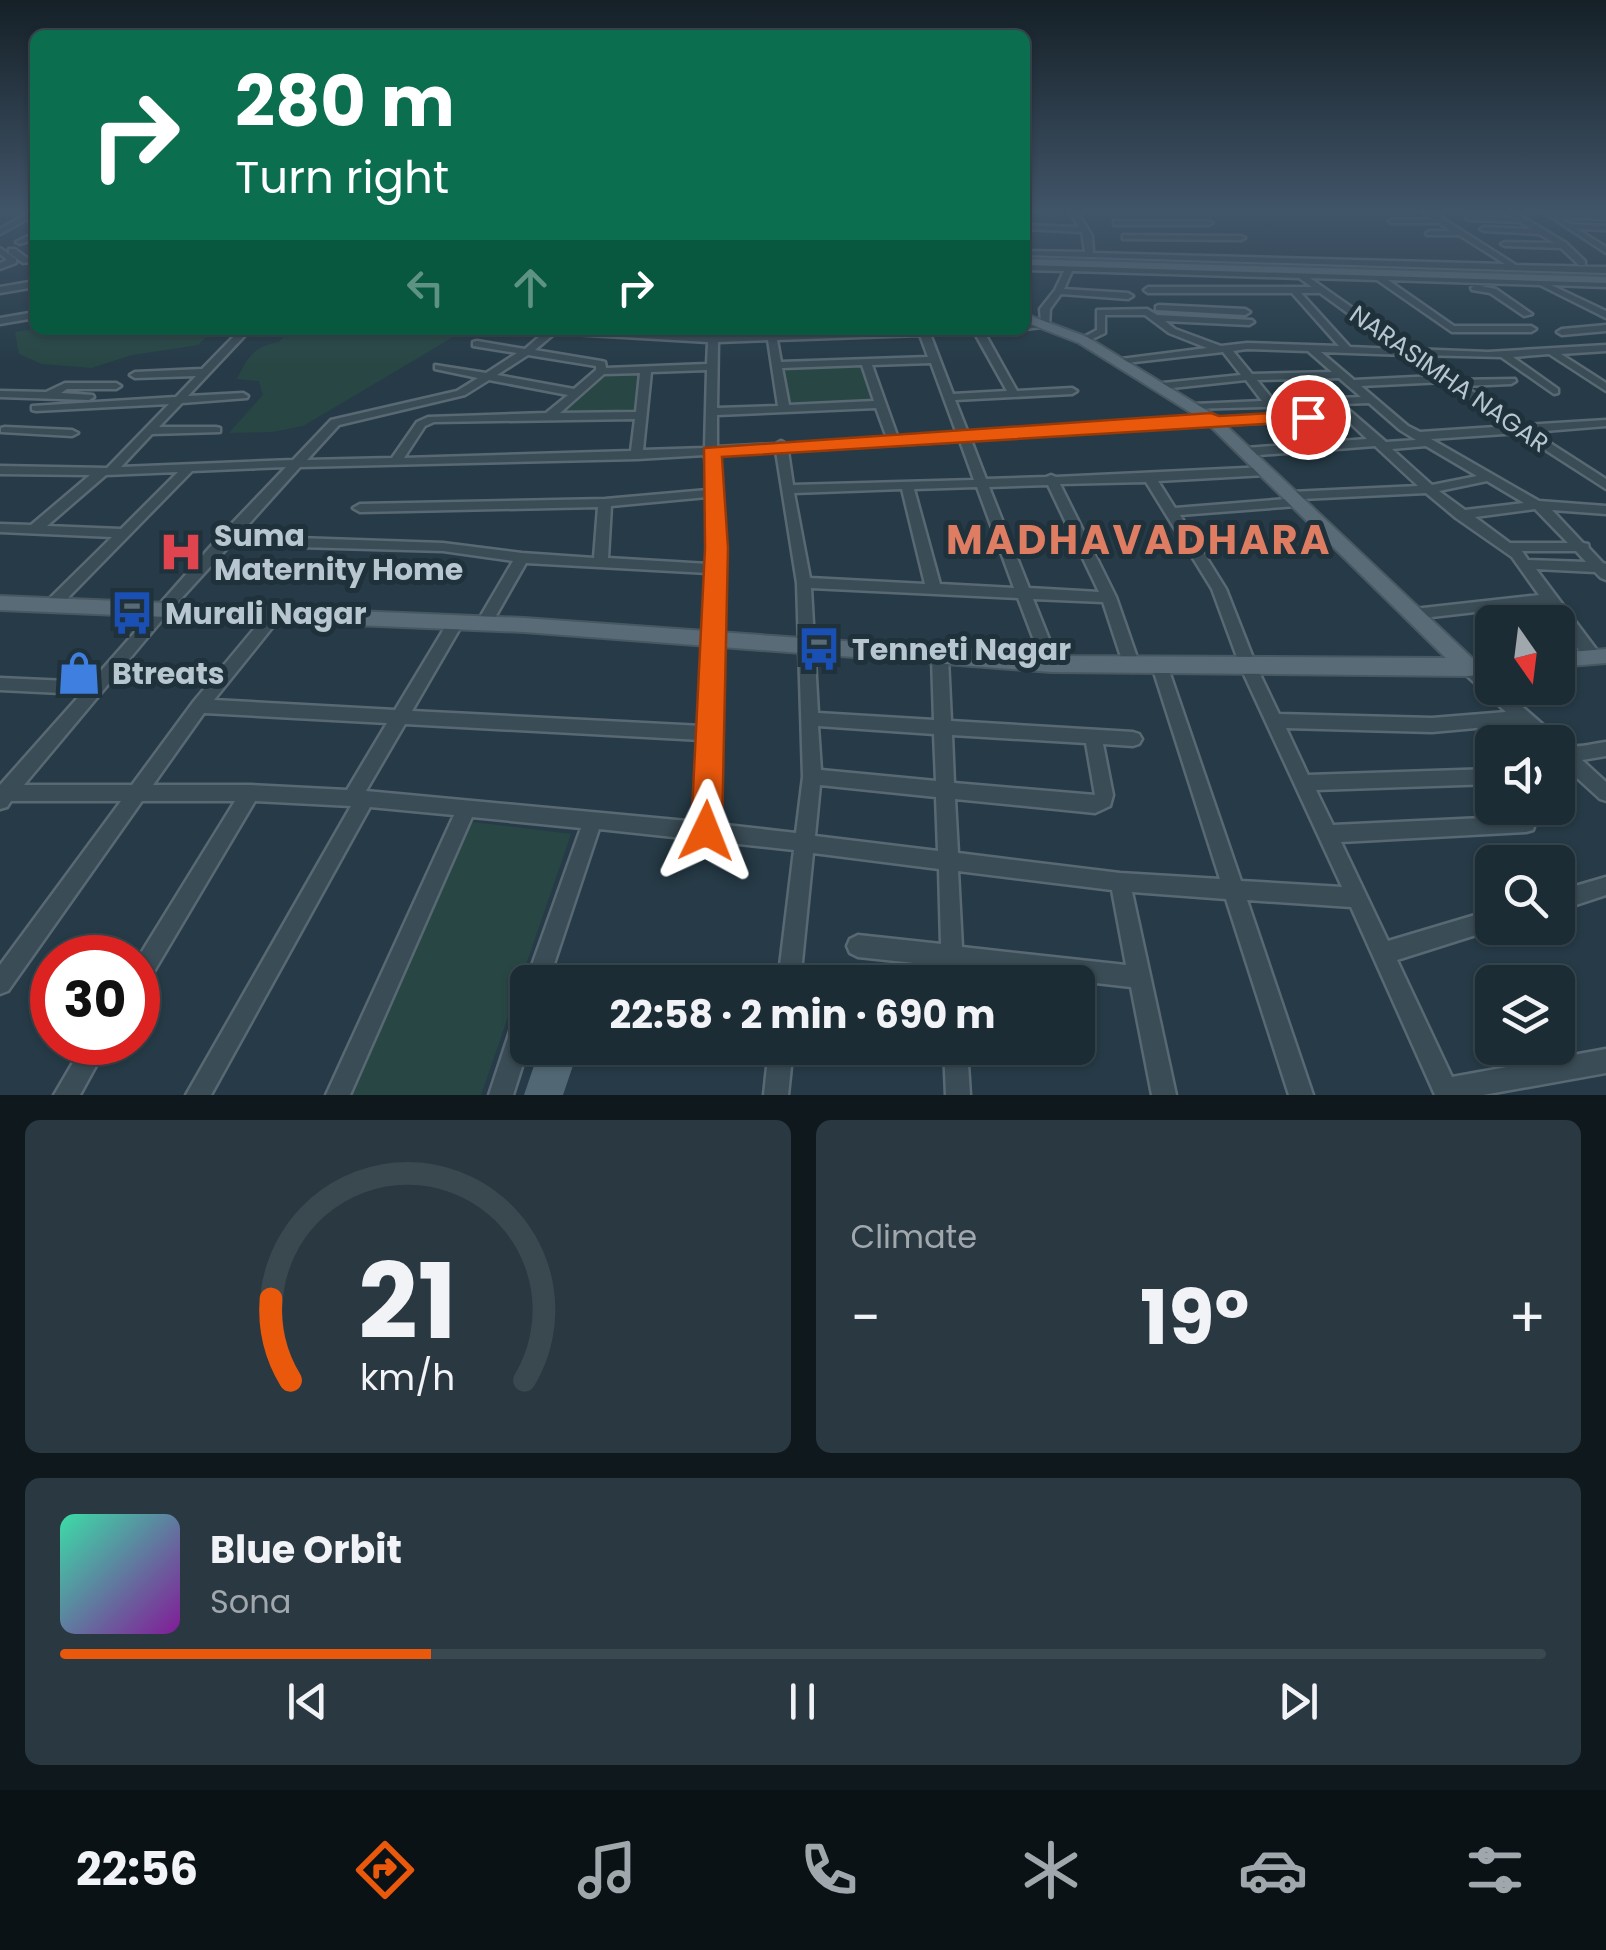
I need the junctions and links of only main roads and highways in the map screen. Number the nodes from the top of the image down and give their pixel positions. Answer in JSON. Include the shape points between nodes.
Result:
{"nodes":[{"id":1,"x":1069,"y":262,"type":"edge"},
{"id":2,"x":1100,"y":262,"type":"edge"},
{"id":3,"x":1526,"y":274,"type":"junction"},
{"id":4,"x":1606,"y":275,"type":"edge"},
{"id":5,"x":1030,"y":319,"type":"edge"},
{"id":6,"x":0,"y":603,"type":"edge"},
{"id":7,"x":1475,"y":667,"type":"edge"},
{"id":8,"x":1469,"y":668,"type":"junction"}],
"edges":[{"from":1,"to":3,"type":"main road"},
{"from":2,"to":3,"type":"main road"},
{"from":3,"to":4,"type":"main road"},
{"from":5,"to":8,"type":"main road","via":[[1083,340],[1212,420]]},
{"from":6,"to":8,"type":"main road","via":[[484,624],[1051,664]]},
{"from":7,"to":8,"type":"main road"}]}
